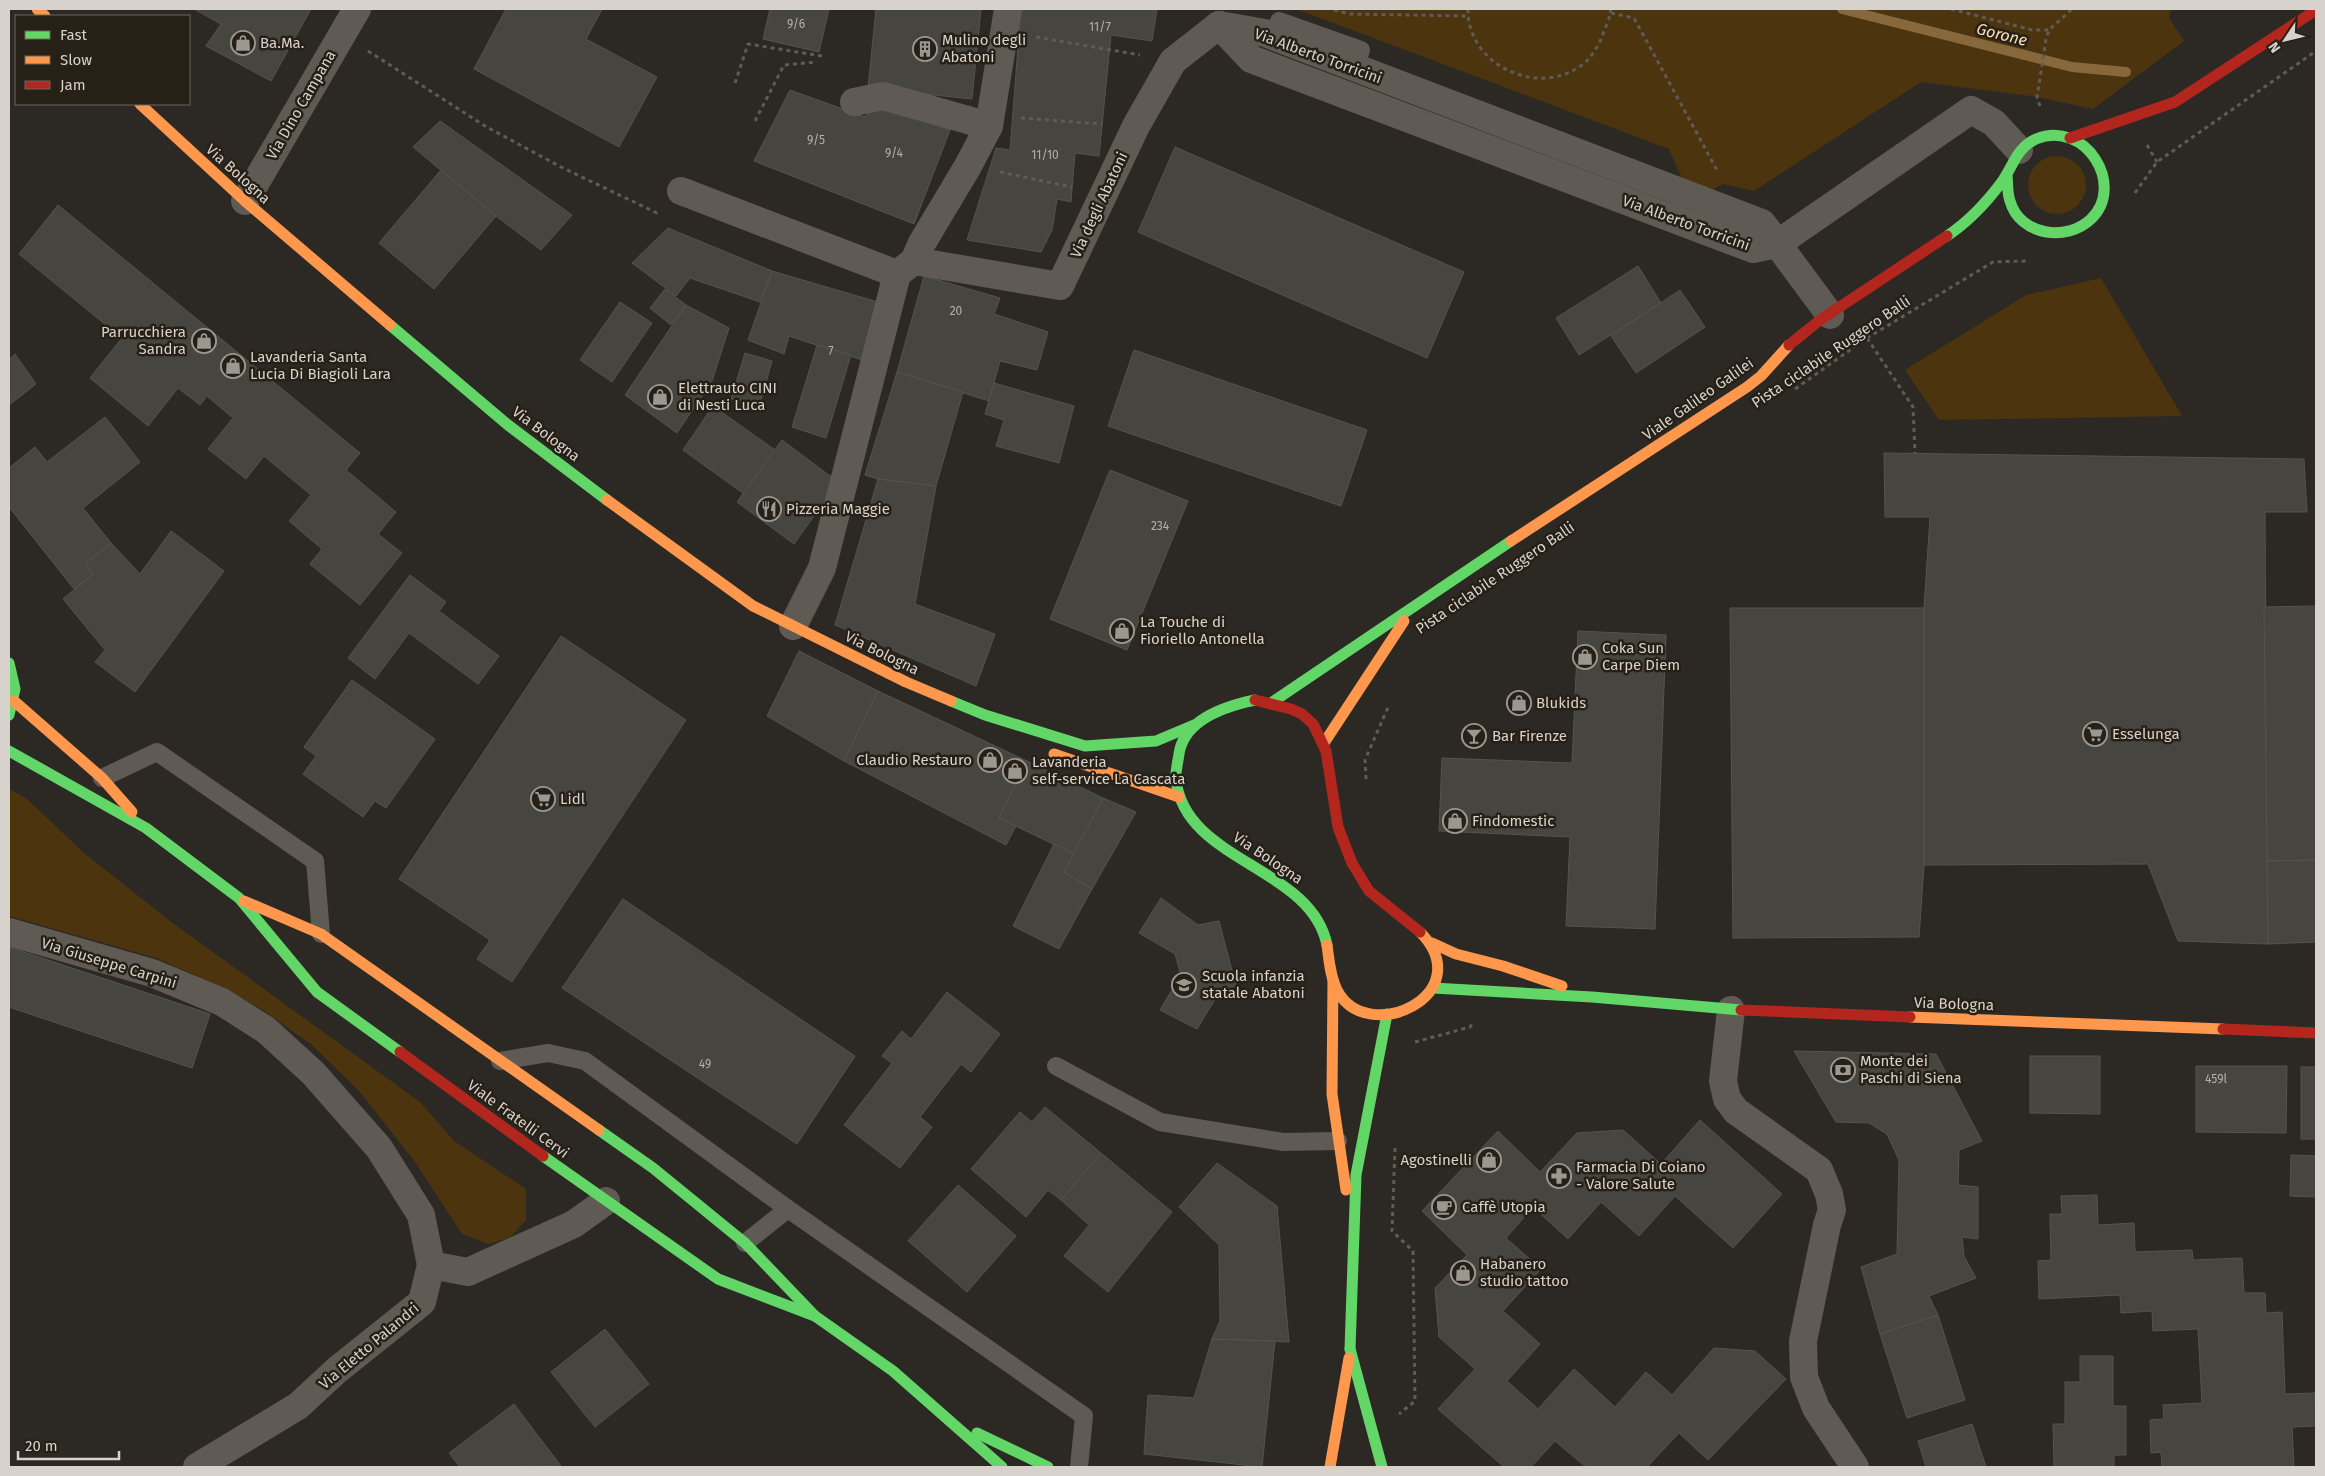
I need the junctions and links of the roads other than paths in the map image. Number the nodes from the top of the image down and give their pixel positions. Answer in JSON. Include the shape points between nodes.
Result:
{"nodes":[{"id":1,"x":357,"y":9,"type":"edge"},
{"id":2,"x":2316,"y":10,"type":"edge"},
{"id":3,"x":1219,"y":17,"type":"edge"},
{"id":4,"x":1006,"y":20,"type":"edge"},
{"id":5,"x":1279,"y":21,"type":"dead end"},
{"id":6,"x":1355,"y":69,"type":"junction"},
{"id":7,"x":854,"y":102,"type":"dead end"},
{"id":8,"x":141,"y":105,"type":"edge"},
{"id":9,"x":991,"y":121,"type":"junction"},
{"id":10,"x":2070,"y":138,"type":"junction"},
{"id":11,"x":2019,"y":150,"type":"junction"},
{"id":12,"x":2007,"y":175,"type":"junction"},
{"id":13,"x":681,"y":191,"type":"road end"},
{"id":14,"x":245,"y":201,"type":"junction"},
{"id":15,"x":1777,"y":244,"type":"junction"},
{"id":16,"x":906,"y":268,"type":"junction"},
{"id":17,"x":1830,"y":315,"type":"junction"},
{"id":18,"x":1412,"y":609,"type":"junction"},
{"id":19,"x":793,"y":626,"type":"junction"},
{"id":20,"x":9,"y":663,"type":"edge"},
{"id":21,"x":14,"y":700,"type":"junction"},
{"id":22,"x":1271,"y":703,"type":"junction"},
{"id":23,"x":9,"y":715,"type":"edge"},
{"id":24,"x":985,"y":715,"type":"junction"},
{"id":25,"x":1194,"y":725,"type":"junction"},
{"id":26,"x":1324,"y":743,"type":"junction"},
{"id":27,"x":9,"y":751,"type":"edge"},
{"id":28,"x":102,"y":778,"type":"junction"},
{"id":29,"x":1179,"y":797,"type":"junction"},
{"id":30,"x":146,"y":828,"type":"junction"},
{"id":31,"x":239,"y":898,"type":"junction"},
{"id":32,"x":9,"y":932,"type":"edge"},
{"id":33,"x":321,"y":934,"type":"junction"},
{"id":34,"x":1432,"y":942,"type":"junction"},
{"id":35,"x":1333,"y":980,"type":"junction"},
{"id":36,"x":1433,"y":988,"type":"junction"},
{"id":37,"x":1592,"y":997,"type":"junction"},
{"id":38,"x":1731,"y":1010,"type":"junction"},
{"id":39,"x":1387,"y":1014,"type":"junction"},
{"id":40,"x":2316,"y":1033,"type":"edge"},
{"id":41,"x":500,"y":1061,"type":"junction"},
{"id":42,"x":1056,"y":1066,"type":"dead end"},
{"id":43,"x":1338,"y":1140,"type":"junction"},
{"id":44,"x":606,"y":1201,"type":"junction"},
{"id":45,"x":788,"y":1209,"type":"junction"},
{"id":46,"x":1352,"y":1227,"type":"junction"},
{"id":47,"x":745,"y":1243,"type":"junction"},
{"id":48,"x":431,"y":1265,"type":"junction"},
{"id":49,"x":815,"y":1316,"type":"junction"},
{"id":50,"x":1350,"y":1349,"type":"junction"},
{"id":51,"x":946,"y":1418,"type":"junction"},
{"id":52,"x":197,"y":1467,"type":"edge"},
{"id":53,"x":1002,"y":1467,"type":"edge"},
{"id":54,"x":1048,"y":1467,"type":"edge"},
{"id":55,"x":1079,"y":1467,"type":"edge"},
{"id":56,"x":1330,"y":1467,"type":"edge"},
{"id":57,"x":1382,"y":1467,"type":"edge"},
{"id":58,"x":1855,"y":1467,"type":"edge"}],
"edges":[{"from":1,"to":14,"type":"street","name":"Via Dino Campana"},
{"from":2,"to":10,"type":"main road","via":[[2175,102]]},
{"from":3,"to":6,"type":"street","name":"Via Alberto Torricini"},
{"from":3,"to":15,"type":"street","name":"Via Alberto Torricini","via":[[1252,59],[1753,249]]},
{"from":3,"to":16,"type":"street","name":"Via degli Abatoni","via":[[1173,61],[1136,126],[1060,286]]},
{"from":4,"to":9,"type":"street"},
{"from":5,"to":6,"type":"lane","via":[[1361,50]]},
{"from":6,"to":15,"type":"street","name":"Via Alberto Torricini","via":[[1762,223]]},
{"from":7,"to":9,"type":"street","via":[[883,96]]},
{"from":8,"to":14,"type":"main road","name":"Via Bologna"},
{"from":9,"to":16,"type":"street","via":[[968,166]]},
{"from":10,"to":11,"type":"main road","via":[[2043,137]]},
{"from":10,"to":12,"type":"main road","name":"Viale Galileo Galilei","via":[[2084,145],[2102,170],[2103,197],[2084,225],[2059,234],[2032,229],[2019,220],[2010,206],[2006,191]]},
{"from":11,"to":12,"type":"main road","name":"Viale Galileo Galilei"},
{"from":11,"to":15,"type":"street","name":"Via Alberto Torricini","via":[[1994,123],[1971,110]]},
{"from":12,"to":17,"type":"main road","name":"Viale Galileo Galilei","via":[[1967,222]]},
{"from":13,"to":16,"type":"street","name":"Via degli Abatoni"},
{"from":14,"to":19,"type":"main road","name":"Via Bologna","via":[[508,425],[753,606]]},
{"from":15,"to":17,"type":"street","name":"Via Alberto Torricini"},
{"from":16,"to":19,"type":"street","via":[[822,568]]},
{"from":17,"to":18,"type":"main road","name":"Viale Galileo Galilei","via":[[1795,339],[1757,380]]},
{"from":18,"to":22,"type":"main road","name":"Viale Galileo Galilei"},
{"from":18,"to":26,"type":"main road"},
{"from":19,"to":24,"type":"main road","name":"Via Bologna","via":[[906,682]]},
{"from":20,"to":21,"type":"main road","via":[[14,677]]},
{"from":21,"to":23,"type":"main road"},
{"from":21,"to":28,"type":"main road"},
{"from":22,"to":25,"type":"main road","via":[[1255,700],[1239,703]]},
{"from":22,"to":26,"type":"main road","via":[[1302,714]]},
{"from":24,"to":25,"type":"main road","via":[[1085,746],[1156,741]]},
{"from":24,"to":29,"type":"main road","via":[[1038,746]]},
{"from":25,"to":29,"type":"main road","name":"Via Bologna","via":[[1184,738],[1178,755]]},
{"from":26,"to":34,"type":"main road","via":[[1338,827],[1352,862],[1369,890]]},
{"from":27,"to":30,"type":"main road"},
{"from":28,"to":30,"type":"main road"},
{"from":28,"to":33,"type":"lane","via":[[157,752],[315,861]]},
{"from":29,"to":35,"type":"main road","name":"Via Bologna","via":[[1190,817],[1206,835],[1288,886],[1306,903],[1320,920],[1328,941]]},
{"from":30,"to":31,"type":"main road","name":"Viale Fratelli Cervi"},
{"from":31,"to":33,"type":"main road","name":"Viale Fratelli Cervi"},
{"from":31,"to":44,"type":"main road","name":"Viale Fratelli Cervi","via":[[317,992]]},
{"from":32,"to":48,"type":"street","name":"Via Giuseppe Carpini","via":[[152,973],[222,1002],[266,1030],[313,1073],[379,1148],[421,1215]]},
{"from":33,"to":41,"type":"main road","name":"Viale Fratelli Cervi"},
{"from":34,"to":36,"type":"main road","via":[[1439,976]]},
{"from":34,"to":37,"type":"main road","via":[[1456,954],[1503,966]]},
{"from":35,"to":39,"type":"main road","name":"Via Bologna","via":[[1346,1002],[1358,1011],[1371,1016]]},
{"from":35,"to":43,"type":"main road","via":[[1332,1094]]},
{"from":36,"to":37,"type":"main road"},
{"from":36,"to":39,"type":"main road","name":"Via Bologna","via":[[1416,1006]]},
{"from":37,"to":38,"type":"main road","name":"Via Bologna"},
{"from":38,"to":40,"type":"main road","name":"Via Bologna"},
{"from":38,"to":58,"type":"street","via":[[1723,1081],[1727,1099],[1736,1111],[1820,1170],[1829,1194],[1832,1210],[1803,1341],[1804,1377],[1816,1408]]},
{"from":39,"to":46,"type":"main road","via":[[1356,1175]]},
{"from":41,"to":45,"type":"lane","via":[[548,1053],[585,1061]]},
{"from":41,"to":47,"type":"main road","name":"Viale Fratelli Cervi","via":[[653,1168]]},
{"from":42,"to":43,"type":"lane","via":[[1160,1122],[1282,1142]]},
{"from":43,"to":46,"type":"main road"},
{"from":44,"to":48,"type":"street","via":[[574,1224],[468,1272]]},
{"from":44,"to":49,"type":"main road","name":"Viale Fratelli Cervi","via":[[718,1278]]},
{"from":45,"to":47,"type":"lane"},
{"from":45,"to":55,"type":"lane","via":[[1084,1416]]},
{"from":46,"to":50,"type":"main road"},
{"from":47,"to":49,"type":"main road","name":"Viale Fratelli Cervi"},
{"from":48,"to":52,"type":"street","name":"Via Eletto Palandri","via":[[422,1302],[337,1370],[298,1406]]},
{"from":49,"to":51,"type":"main road","name":"Viale Fratelli Cervi","via":[[893,1370]]},
{"from":50,"to":56,"type":"main road"},
{"from":50,"to":57,"type":"main road"},
{"from":51,"to":53,"type":"main road","name":"Viale Fratelli Cervi"},
{"from":51,"to":54,"type":"main road"}]}
